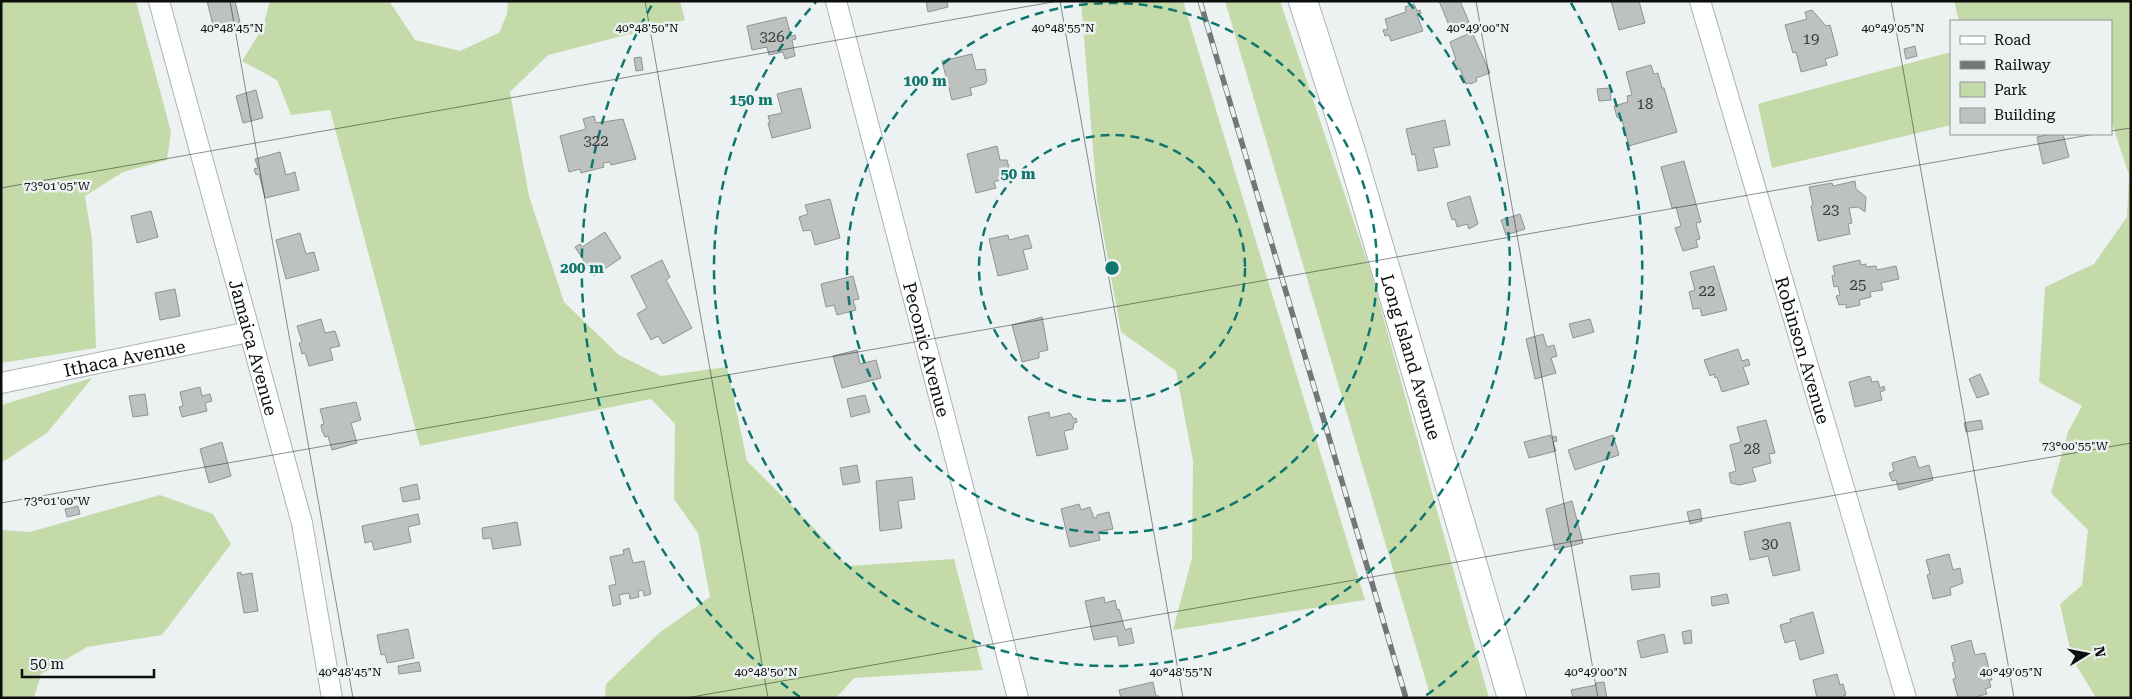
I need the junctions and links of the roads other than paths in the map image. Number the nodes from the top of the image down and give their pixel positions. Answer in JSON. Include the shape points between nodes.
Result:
{"nodes":[{"id":1,"x":159,"y":1,"type":"edge"},
{"id":2,"x":836,"y":1,"type":"edge"},
{"id":3,"x":1700,"y":1,"type":"edge"},
{"id":4,"x":1306,"y":7,"type":"edge"},
{"id":5,"x":249,"y":332,"type":"junction"},
{"id":6,"x":1,"y":383,"type":"edge"},
{"id":7,"x":332,"y":698,"type":"edge"},
{"id":8,"x":1018,"y":698,"type":"edge"},
{"id":9,"x":1512,"y":698,"type":"edge"},
{"id":10,"x":1906,"y":698,"type":"edge"}],
"edges":[{"from":1,"to":5,"type":"street","name":"Jamaica Avenue"},
{"from":2,"to":8,"type":"street","name":"Peconic Avenue"},
{"from":3,"to":10,"type":"street","name":"Robinson Avenue"},
{"from":4,"to":9,"type":"street","name":"Long Island Avenue"},
{"from":5,"to":6,"type":"street","name":"Ithaca Avenue"},
{"from":5,"to":7,"type":"street","name":"Jamaica Avenue","via":[[302,523]]}]}
